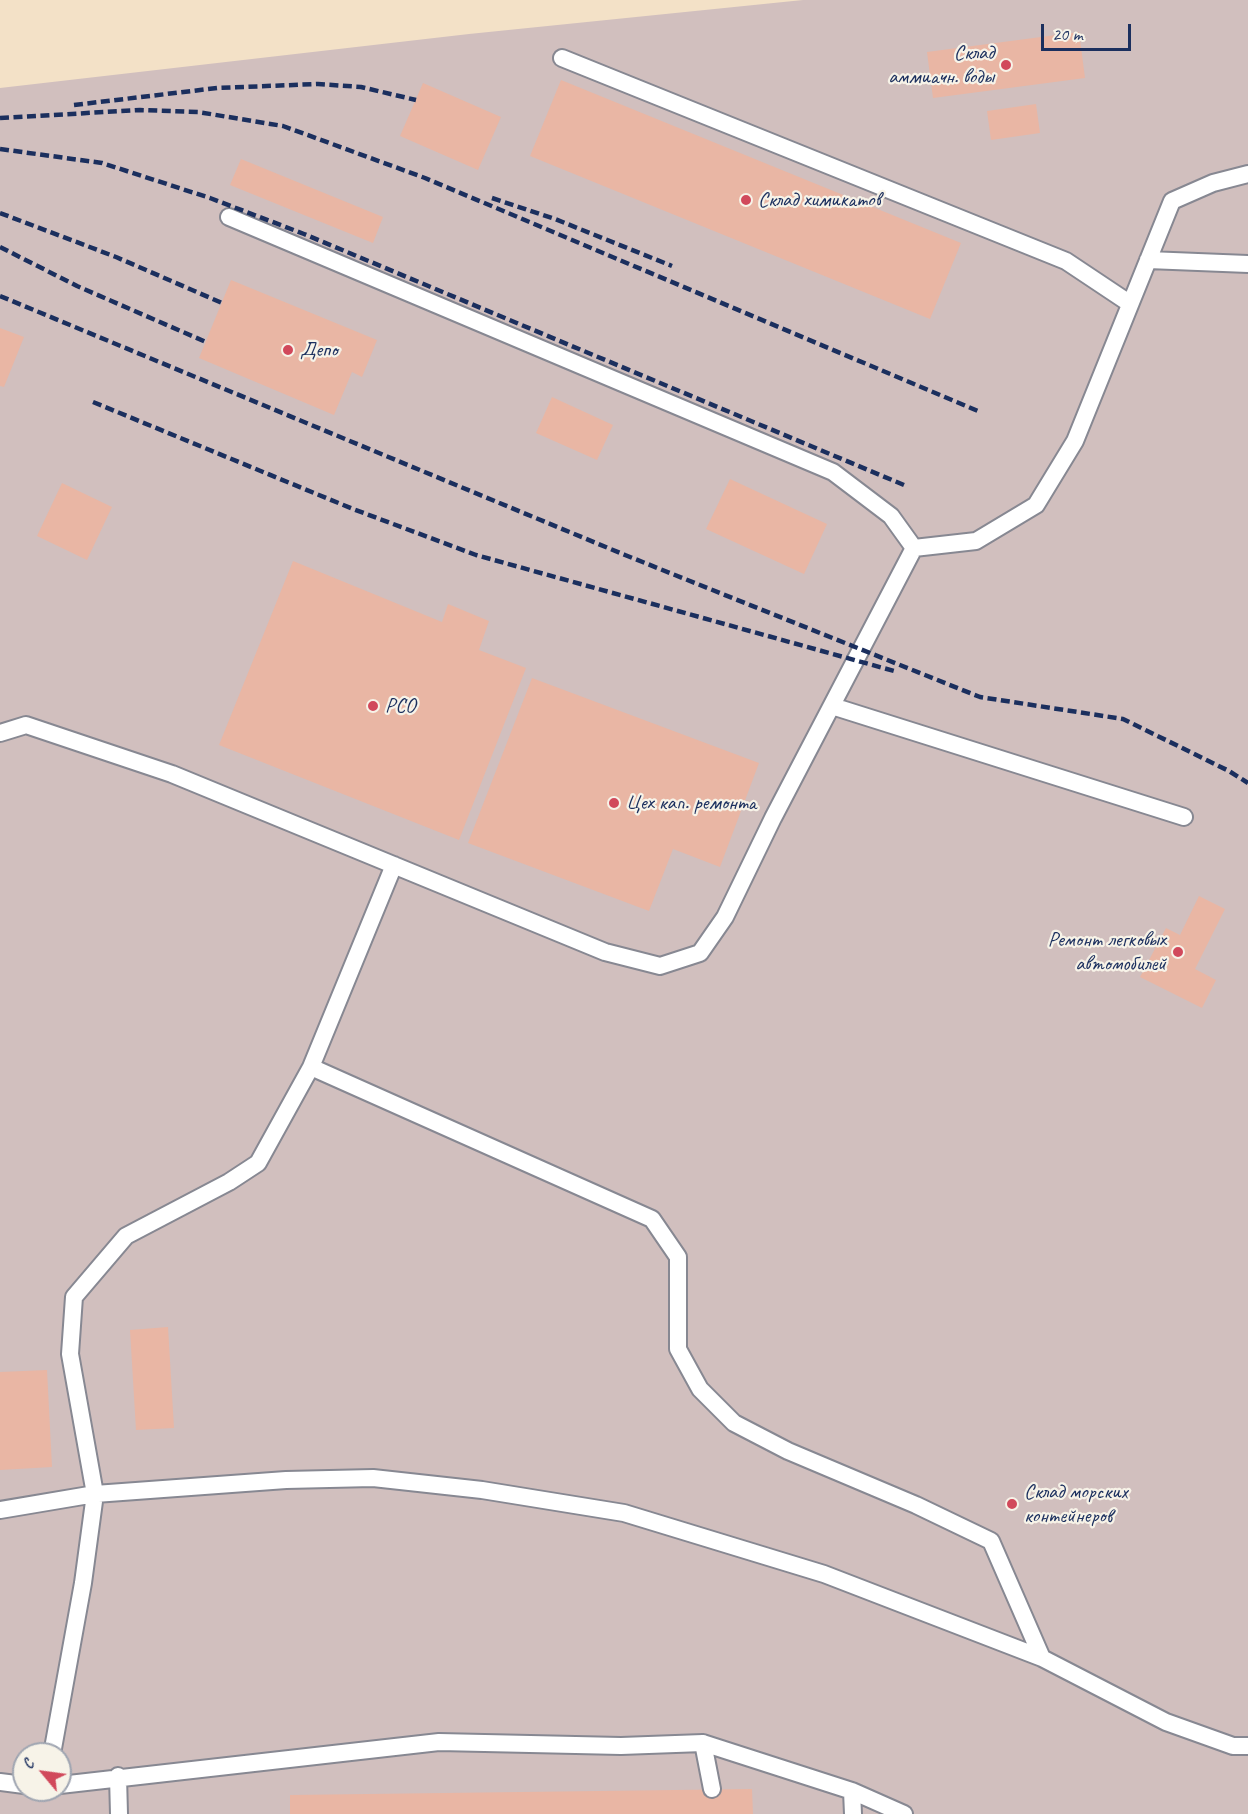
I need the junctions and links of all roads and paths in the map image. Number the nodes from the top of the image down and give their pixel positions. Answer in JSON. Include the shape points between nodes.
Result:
{"nodes":[{"id":1,"x":562,"y":58,"type":"dead end"},
{"id":2,"x":1248,"y":174,"type":"edge"},
{"id":3,"x":229,"y":217,"type":"dead end"},
{"id":4,"x":1148,"y":260,"type":"junction"},
{"id":5,"x":1248,"y":264,"type":"edge"},
{"id":6,"x":1129,"y":303,"type":"junction"},
{"id":7,"x":914,"y":548,"type":"junction"},
{"id":8,"x":832,"y":706,"type":"junction"},
{"id":9,"x":0,"y":733,"type":"edge"},
{"id":10,"x":1184,"y":817,"type":"dead end"},
{"id":11,"x":394,"y":865,"type":"junction"},
{"id":12,"x":311,"y":1067,"type":"junction"},
{"id":13,"x":95,"y":1494,"type":"junction"},
{"id":14,"x":0,"y":1510,"type":"edge"},
{"id":15,"x":1042,"y":1658,"type":"junction"},
{"id":16,"x":54,"y":1742,"type":"edge"},
{"id":17,"x":703,"y":1743,"type":"junction"},
{"id":18,"x":1248,"y":1746,"type":"edge"},
{"id":19,"x":118,"y":1776,"type":"junction"},
{"id":20,"x":72,"y":1783,"type":"edge"},
{"id":21,"x":712,"y":1790,"type":"dead end"},
{"id":22,"x":852,"y":1791,"type":"junction"},
{"id":23,"x":119,"y":1814,"type":"edge"},
{"id":24,"x":854,"y":1814,"type":"edge"},
{"id":25,"x":904,"y":1814,"type":"edge"}],
"edges":[{"from":1,"to":6,"type":"lane","via":[[1066,261]]},
{"from":2,"to":4,"type":"lane","via":[[1213,183],[1172,201]]},
{"from":3,"to":7,"type":"lane","via":[[833,472],[891,516]]},
{"from":4,"to":5,"type":"lane"},
{"from":4,"to":6,"type":"lane"},
{"from":6,"to":7,"type":"lane","via":[[1075,441],[1035,505],[976,541]]},
{"from":7,"to":8,"type":"lane"},
{"from":8,"to":10,"type":"lane"},
{"from":8,"to":11,"type":"lane","via":[[725,917],[700,953],[660,966],[605,952]]},
{"from":9,"to":11,"type":"lane","via":[[26,725],[38,728],[172,774]]},
{"from":11,"to":12,"type":"lane"},
{"from":12,"to":13,"type":"lane","via":[[258,1164],[126,1236],[74,1297],[70,1354]]},
{"from":12,"to":15,"type":"lane","via":[[652,1219],[678,1257],[678,1349],[700,1389],[734,1423],[991,1541]]},
{"from":13,"to":14,"type":"lane"},
{"from":13,"to":15,"type":"lane","via":[[286,1480],[373,1478],[482,1490],[624,1513],[824,1574]]},
{"from":13,"to":16,"type":"lane","via":[[84,1583]]},
{"from":15,"to":18,"type":"lane","via":[[1166,1722],[1233,1746]]},
{"from":17,"to":19,"type":"lane","via":[[621,1746],[439,1742]]},
{"from":17,"to":21,"type":"lane"},
{"from":17,"to":22,"type":"lane"},
{"from":19,"to":20,"type":"lane"},
{"from":19,"to":23,"type":"lane"},
{"from":22,"to":24,"type":"lane"},
{"from":22,"to":25,"type":"lane"}]}
